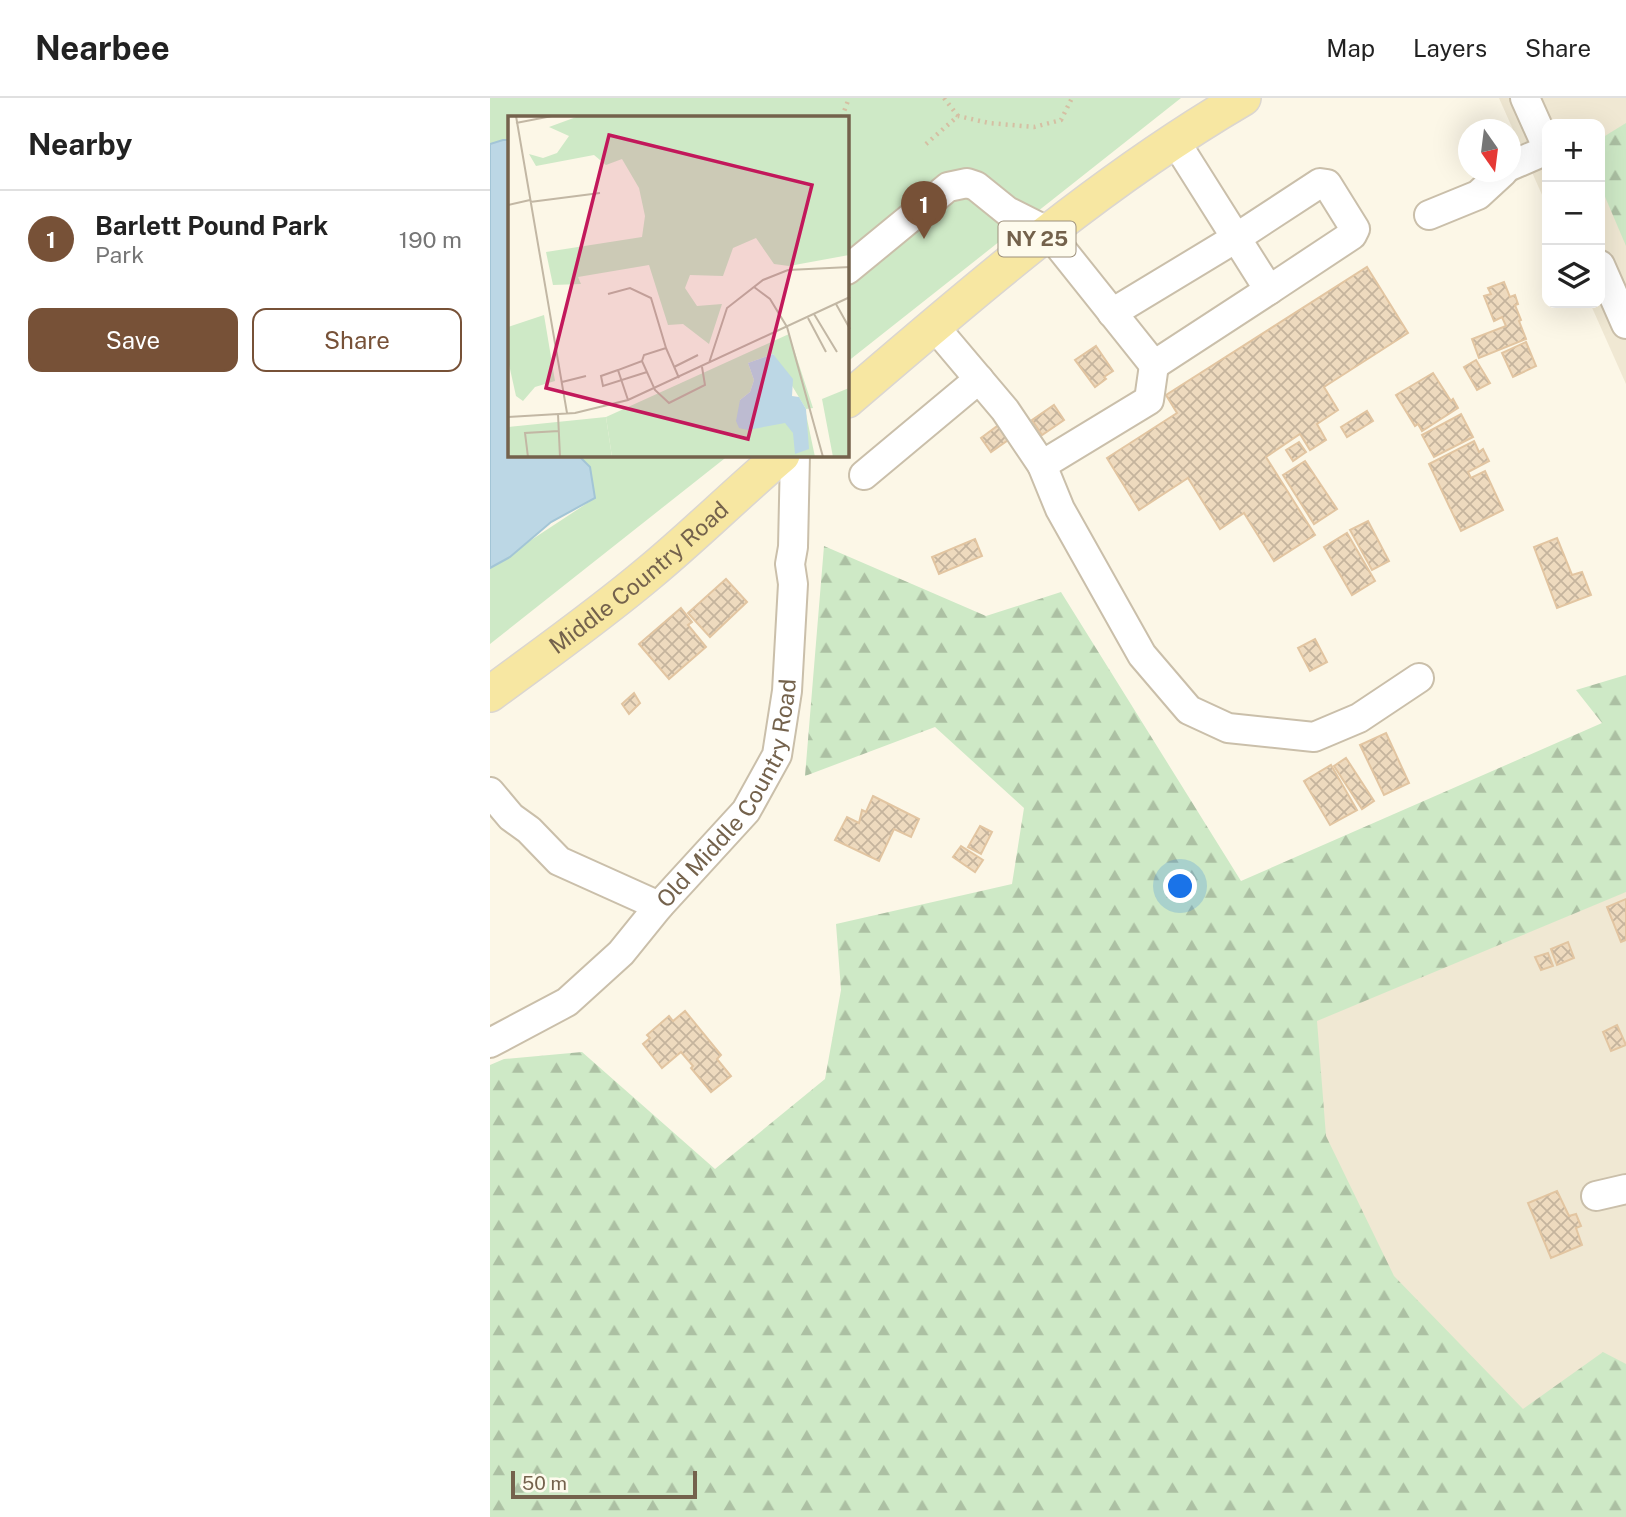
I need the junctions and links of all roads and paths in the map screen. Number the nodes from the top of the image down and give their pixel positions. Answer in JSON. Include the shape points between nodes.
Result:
{"nodes":[{"id":1,"x":849,"y":98,"type":"edge"},
{"id":2,"x":944,"y":98,"type":"edge"},
{"id":3,"x":1072,"y":98,"type":"edge"},
{"id":4,"x":1242,"y":98,"type":"edge"},
{"id":5,"x":1525,"y":98,"type":"edge"},
{"id":6,"x":842,"y":116,"type":"edge"},
{"id":7,"x":958,"y":116,"type":"junction"},
{"id":8,"x":1542,"y":137,"type":"edge"},
{"id":9,"x":1175,"y":141,"type":"junction"},
{"id":10,"x":926,"y":144,"type":"dead end"},
{"id":11,"x":1542,"y":151,"type":"edge"},
{"id":12,"x":1521,"y":161,"type":"edge"},
{"id":13,"x":1492,"y":182,"type":"edge"},
{"id":14,"x":1429,"y":215,"type":"dead end"},
{"id":15,"x":1047,"y":231,"type":"junction"},
{"id":16,"x":1236,"y":238,"type":"junction"},
{"id":17,"x":849,"y":268,"type":"edge"},
{"id":18,"x":1605,"y":276,"type":"edge"},
{"id":19,"x":1269,"y":290,"type":"junction"},
{"id":20,"x":1112,"y":313,"type":"junction"},
{"id":21,"x":1626,"y":324,"type":"edge"},
{"id":22,"x":934,"y":326,"type":"junction"},
{"id":23,"x":1154,"y":365,"type":"junction"},
{"id":24,"x":979,"y":379,"type":"junction"},
{"id":25,"x":849,"y":398,"type":"edge"},
{"id":26,"x":780,"y":457,"type":"edge"},
{"id":27,"x":795,"y":457,"type":"edge"},
{"id":28,"x":1042,"y":466,"type":"junction"},
{"id":29,"x":864,"y":475,"type":"dead end"},
{"id":30,"x":1419,"y":678,"type":"dead end"},
{"id":31,"x":490,"y":694,"type":"edge"},
{"id":32,"x":490,"y":792,"type":"edge"},
{"id":33,"x":659,"y":906,"type":"junction"},
{"id":34,"x":490,"y":1043,"type":"edge"},
{"id":35,"x":1626,"y":1189,"type":"edge"},
{"id":36,"x":1596,"y":1196,"type":"dead end"}],
"edges":[{"from":1,"to":6,"type":"path"},
{"from":2,"to":7,"type":"path"},
{"from":3,"to":7,"type":"path","via":[[1061,120],[1034,127]]},
{"from":4,"to":9,"type":"main road","number":"NY 25"},
{"from":5,"to":8,"type":"street"},
{"from":7,"to":10,"type":"path"},
{"from":9,"to":15,"type":"main road","number":"NY 25"},
{"from":9,"to":16,"type":"street"},
{"from":11,"to":12,"type":"street"},
{"from":13,"to":14,"type":"street","via":[[1478,195]]},
{"from":15,"to":17,"type":"street","via":[[1007,211],[976,186],[957,183]]},
{"from":15,"to":20,"type":"street"},
{"from":15,"to":22,"type":"main road","number":"NY 25"},
{"from":16,"to":19,"type":"street"},
{"from":16,"to":19,"type":"street","via":[[1320,183],[1326,184],[1355,229]]},
{"from":16,"to":20,"type":"street"},
{"from":18,"to":21,"type":"street"},
{"from":19,"to":23,"type":"street"},
{"from":20,"to":23,"type":"street"},
{"from":22,"to":24,"type":"street"},
{"from":22,"to":25,"type":"main road","number":"NY 25"},
{"from":23,"to":28,"type":"street","via":[[1149,400]]},
{"from":24,"to":28,"type":"street"},
{"from":24,"to":29,"type":"street"},
{"from":26,"to":31,"type":"main road","name":"Middle Country Road","via":[[652,571]]},
{"from":27,"to":33,"type":"street","name":"Old Middle Country Road","via":[[787,691],[776,755],[746,811]]},
{"from":28,"to":30,"type":"street","via":[[1060,509],[1142,655],[1189,710],[1228,728],[1314,737],[1359,718]]},
{"from":32,"to":33,"type":"street","via":[[559,862]]},
{"from":33,"to":34,"type":"street","name":"Old Middle Country Road","via":[[621,953],[567,1002]]},
{"from":35,"to":36,"type":"street"}]}
